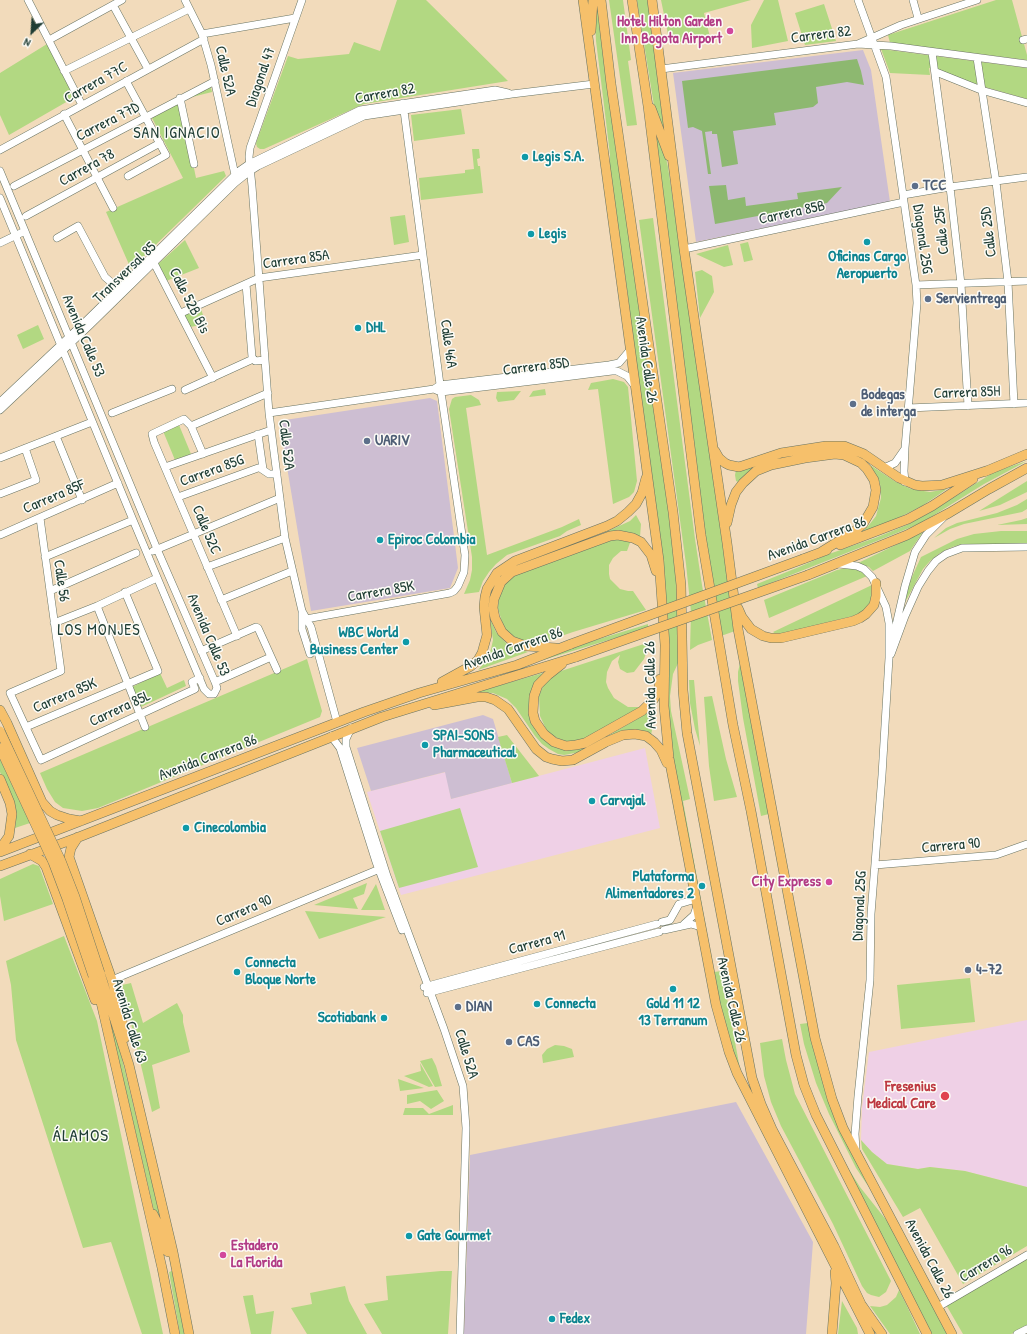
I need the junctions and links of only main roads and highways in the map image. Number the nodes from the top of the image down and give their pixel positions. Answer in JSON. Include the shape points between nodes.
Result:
{"nodes":[{"id":1,"x":583,"y":0,"type":"edge"},
{"id":2,"x":593,"y":0,"type":"edge"},
{"id":3,"x":601,"y":0,"type":"edge"},
{"id":4,"x":632,"y":0,"type":"edge"},
{"id":5,"x":652,"y":0,"type":"edge"},
{"id":6,"x":590,"y":52,"type":"junction"},
{"id":7,"x":645,"y":84,"type":"junction"},
{"id":8,"x":677,"y":192,"type":"junction"},
{"id":9,"x":713,"y":448,"type":"junction"},
{"id":10,"x":1027,"y":454,"type":"edge"},
{"id":11,"x":1027,"y":468,"type":"edge"},
{"id":12,"x":989,"y":470,"type":"junction"},
{"id":13,"x":648,"y":471,"type":"junction"},
{"id":14,"x":727,"y":543,"type":"junction"},
{"id":15,"x":821,"y":552,"type":"junction"},
{"id":16,"x":876,"y":583,"type":"road end"},
{"id":17,"x":734,"y":593,"type":"junction"},
{"id":18,"x":662,"y":594,"type":"junction"},
{"id":19,"x":665,"y":645,"type":"junction"},
{"id":20,"x":560,"y":648,"type":"junction"},
{"id":21,"x":572,"y":658,"type":"junction"},
{"id":22,"x":419,"y":693,"type":"junction"},
{"id":23,"x":403,"y":709,"type":"junction"},
{"id":24,"x":0,"y":710,"type":"edge"},
{"id":25,"x":0,"y":731,"type":"edge"},
{"id":26,"x":0,"y":748,"type":"edge"},
{"id":27,"x":672,"y":778,"type":"junction"},
{"id":28,"x":0,"y":779,"type":"edge"},
{"id":29,"x":82,"y":821,"type":"junction"},
{"id":30,"x":79,"y":836,"type":"junction"},
{"id":31,"x":0,"y":849,"type":"edge"},
{"id":32,"x":0,"y":852,"type":"edge"},
{"id":33,"x":30,"y":854,"type":"junction"},
{"id":34,"x":0,"y":866,"type":"edge"},
{"id":35,"x":96,"y":975,"type":"junction"},
{"id":36,"x":106,"y":1027,"type":"junction"},
{"id":37,"x":128,"y":1065,"type":"junction"},
{"id":38,"x":148,"y":1206,"type":"junction"},
{"id":39,"x":173,"y":1252,"type":"junction"},
{"id":40,"x":832,"y":1261,"type":"junction"},
{"id":41,"x":175,"y":1334,"type":"edge"},
{"id":42,"x":189,"y":1334,"type":"edge"},
{"id":43,"x":832,"y":1334,"type":"edge"},
{"id":44,"x":870,"y":1334,"type":"edge"},
{"id":45,"x":882,"y":1334,"type":"edge"},
{"id":46,"x":927,"y":1334,"type":"edge"},
{"id":47,"x":952,"y":1334,"type":"edge"}],
"edges":[{"from":1,"to":6,"type":"main road","name":"Avenida Calle 26"},
{"from":2,"to":6,"type":"main road"},
{"from":3,"to":45,"type":"main road","name":"Avenida Calle 26","via":[[680,570],[687,733],[752,1078],[772,1130],[834,1246],[861,1304]]},
{"from":4,"to":7,"type":"main road"},
{"from":5,"to":8,"type":"main road","name":"Avenida Calle 26"},
{"from":6,"to":13,"type":"main road","name":"Avenida Calle 26"},
{"from":7,"to":8,"type":"main road","via":[[671,162]]},
{"from":7,"to":46,"type":"main road","via":[[701,535],[733,725],[796,1055],[816,1115]]},
{"from":8,"to":9,"type":"main road","name":"Avenida Calle 26"},
{"from":9,"to":12,"type":"main road","via":[[724,463],[739,467],[781,453],[844,446],[864,454],[906,482],[922,486],[936,486]]},
{"from":9,"to":14,"type":"main road","name":"Avenida Calle 26"},
{"from":10,"to":12,"type":"main road","name":"Avenida Carrera 86"},
{"from":11,"to":21,"type":"main road","name":"Avenida Carrera 86","bridge":true,"via":[[907,535],[838,564]]},
{"from":12,"to":15,"type":"main road","name":"Avenida Carrera 86","via":[[908,519]]},
{"from":13,"to":18,"type":"main road","name":"Avenida Calle 26"},
{"from":13,"to":22,"type":"main road","via":[[646,483],[638,500],[617,521],[515,561],[497,573],[485,597],[487,635],[478,660],[456,675]]},
{"from":14,"to":15,"type":"main road","via":[[728,515],[733,497],[740,486],[756,472],[771,465],[805,458],[844,455],[861,463],[874,480],[876,490],[873,507],[863,524],[855,531]]},
{"from":14,"to":17,"type":"main road","name":"Avenida Calle 26"},
{"from":15,"to":20,"type":"main road","name":"Avenida Carrera 86","bridge":true},
{"from":16,"to":17,"type":"main road","via":[[874,605],[860,618],[781,638],[763,636],[751,630],[742,617]]},
{"from":17,"to":47,"type":"main road","name":"Avenida Calle 26","via":[[743,659],[815,1038],[832,1099],[856,1154]]},
{"from":18,"to":19,"type":"main road","name":"Avenida Calle 26"},
{"from":18,"to":20,"type":"main road","via":[[654,561],[647,548],[641,542],[626,536],[610,536],[512,572],[501,582],[494,599],[495,618],[502,632],[512,641],[526,646]]},
{"from":19,"to":21,"type":"main road","via":[[659,688],[651,703],[630,719],[585,743],[566,746],[554,742],[539,728],[533,713],[534,696],[538,685]]},
{"from":19,"to":27,"type":"main road","name":"Avenida Calle 26","via":[[664,706]]},
{"from":20,"to":22,"type":"main road","name":"Avenida Carrera 86","via":[[516,665]]},
{"from":21,"to":23,"type":"main road","name":"Avenida Carrera 86"},
{"from":22,"to":29,"type":"main road","name":"Avenida Carrera 86","via":[[337,722]]},
{"from":23,"to":27,"type":"main road","via":[[477,697],[490,698],[508,709],[541,753],[562,761],[573,760],[623,735],[641,735],[658,745]]},
{"from":23,"to":30,"type":"main road","name":"Avenida Carrera 86"},
{"from":24,"to":29,"type":"main road","via":[[42,802],[57,815]]},
{"from":25,"to":35,"type":"main road","name":"Avenida Calle 63","bridge":true,"via":[[61,861],[75,897]]},
{"from":26,"to":35,"type":"main road","name":"Avenida Calle 63","bridge":true,"via":[[53,862]]},
{"from":27,"to":40,"type":"main road","name":"Avenida Calle 26","via":[[716,1005],[729,1052],[765,1130]]},
{"from":28,"to":31,"type":"main road","via":[[12,814],[9,836]]},
{"from":29,"to":32,"type":"main road","name":"Avenida Carrera 86"},
{"from":30,"to":33,"type":"main road","name":"Avenida Carrera 86"},
{"from":30,"to":37,"type":"main road","via":[[68,857],[112,980],[123,1023]]},
{"from":33,"to":34,"type":"main road","name":"Avenida Carrera 86"},
{"from":33,"to":36,"type":"main road","via":[[42,861],[46,867]]},
{"from":35,"to":36,"type":"main road","name":"Avenida Calle 63"},
{"from":35,"to":37,"type":"main road","name":"Avenida Calle 63"},
{"from":36,"to":38,"type":"main road","name":"Avenida Calle 63"},
{"from":37,"to":39,"type":"main road","name":"Avenida Calle 63"},
{"from":38,"to":39,"type":"main road","via":[[159,1226],[165,1249]]},
{"from":38,"to":41,"type":"main road","name":"Avenida Calle 63"},
{"from":39,"to":42,"type":"main road","name":"Avenida Calle 63"},
{"from":40,"to":43,"type":"main road","via":[[836,1283]]},
{"from":40,"to":44,"type":"main road","name":"Avenida Calle 26"}]}
